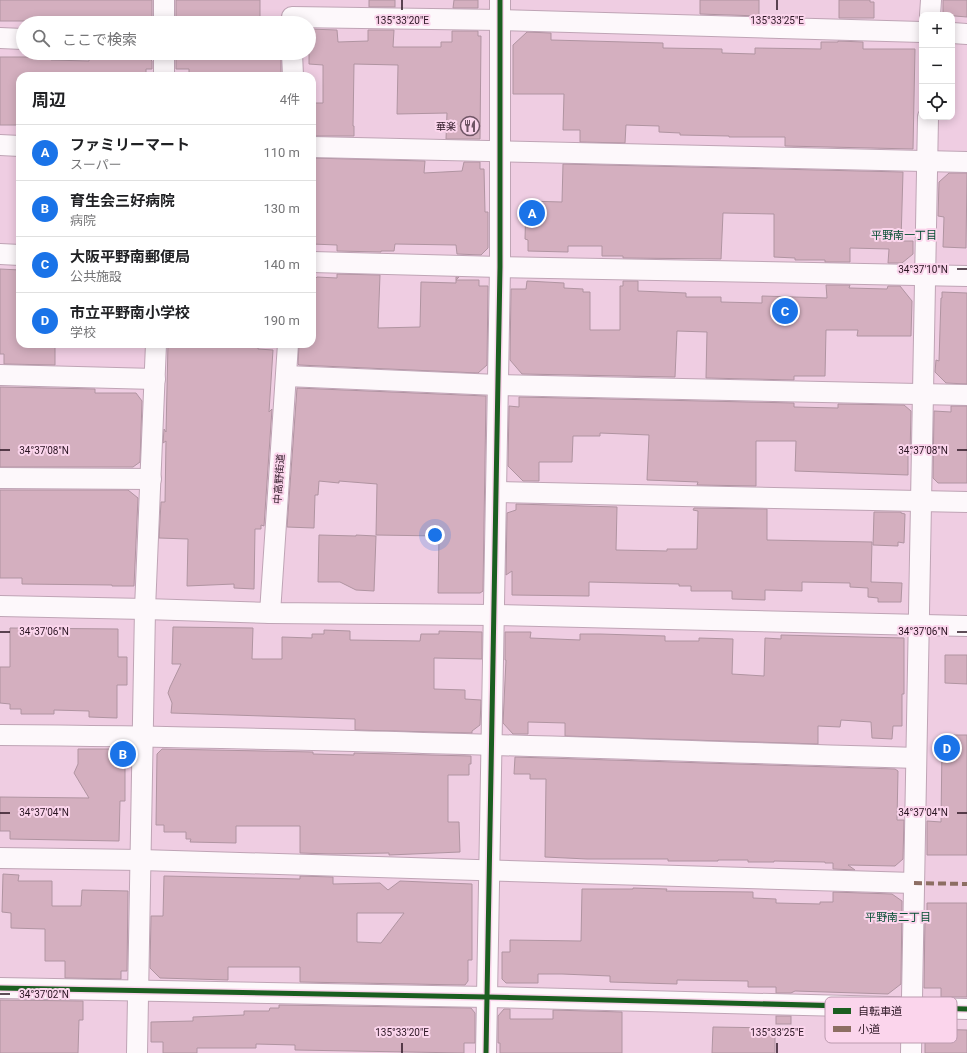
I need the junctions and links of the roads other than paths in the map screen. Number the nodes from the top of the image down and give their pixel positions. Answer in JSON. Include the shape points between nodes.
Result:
{"nodes":[{"id":1,"x":164,"y":0,"type":"edge"},
{"id":2,"x":500,"y":0,"type":"edge"},
{"id":3,"x":931,"y":0,"type":"edge"},
{"id":4,"x":930,"y":12,"type":"edge"},
{"id":5,"x":292,"y":13,"type":"edge"},
{"id":6,"x":164,"y":16,"type":"edge"},
{"id":7,"x":501,"y":20,"type":"junction"},
{"id":8,"x":919,"y":32,"type":"edge"},
{"id":9,"x":955,"y":33,"type":"edge"},
{"id":10,"x":967,"y":34,"type":"edge"},
{"id":11,"x":0,"y":38,"type":"edge"},
{"id":12,"x":16,"y":39,"type":"edge"},
{"id":13,"x":164,"y":60,"type":"edge"},
{"id":14,"x":292,"y":60,"type":"edge"},
{"id":15,"x":164,"y":72,"type":"edge"},
{"id":16,"x":293,"y":72,"type":"edge"},
{"id":17,"x":928,"y":120,"type":"edge"},
{"id":18,"x":0,"y":145,"type":"edge"},
{"id":19,"x":16,"y":146,"type":"edge"},
{"id":20,"x":316,"y":147,"type":"edge"},
{"id":21,"x":500,"y":151,"type":"junction"},
{"id":22,"x":927,"y":161,"type":"junction"},
{"id":23,"x":967,"y":162,"type":"edge"},
{"id":24,"x":0,"y":254,"type":"edge"},
{"id":25,"x":16,"y":255,"type":"edge"},
{"id":26,"x":316,"y":262,"type":"edge"},
{"id":27,"x":500,"y":267,"type":"junction"},
{"id":28,"x":926,"y":275,"type":"junction"},
{"id":29,"x":967,"y":276,"type":"edge"},
{"id":30,"x":156,"y":348,"type":"edge"},
{"id":31,"x":288,"y":348,"type":"edge"},
{"id":32,"x":0,"y":374,"type":"edge"},
{"id":33,"x":286,"y":376,"type":"junction"},
{"id":34,"x":155,"y":379,"type":"junction"},
{"id":35,"x":498,"y":385,"type":"junction"},
{"id":36,"x":924,"y":394,"type":"junction"},
{"id":37,"x":967,"y":395,"type":"edge"},
{"id":38,"x":0,"y":478,"type":"edge"},
{"id":39,"x":151,"y":479,"type":"junction"},
{"id":40,"x":496,"y":492,"type":"junction"},
{"id":41,"x":921,"y":501,"type":"junction"},
{"id":42,"x":967,"y":502,"type":"edge"},
{"id":43,"x":0,"y":606,"type":"edge"},
{"id":44,"x":145,"y":609,"type":"junction"},
{"id":45,"x":270,"y":613,"type":"junction"},
{"id":46,"x":494,"y":616,"type":"junction"},
{"id":47,"x":918,"y":626,"type":"junction"},
{"id":48,"x":967,"y":626,"type":"edge"},
{"id":49,"x":0,"y":735,"type":"edge"},
{"id":50,"x":143,"y":736,"type":"junction"},
{"id":51,"x":492,"y":745,"type":"junction"},
{"id":52,"x":916,"y":758,"type":"junction"},
{"id":53,"x":0,"y":858,"type":"edge"},
{"id":54,"x":141,"y":860,"type":"junction"},
{"id":55,"x":489,"y":870,"type":"junction"},
{"id":56,"x":914,"y":883,"type":"junction"},
{"id":57,"x":0,"y":988,"type":"edge"},
{"id":58,"x":138,"y":989,"type":"junction"},
{"id":59,"x":487,"y":997,"type":"junction"},
{"id":60,"x":912,"y":997,"type":"edge"},
{"id":61,"x":825,"y":1006,"type":"edge"},
{"id":62,"x":957,"y":1009,"type":"edge"},
{"id":63,"x":967,"y":1009,"type":"edge"},
{"id":64,"x":137,"y":1053,"type":"edge"},
{"id":65,"x":486,"y":1053,"type":"edge"}],
"edges":[{"from":1,"to":6,"type":"street"},
{"from":2,"to":7,"type":"street"},
{"from":3,"to":4,"type":"street"},
{"from":5,"to":7,"type":"street"},
{"from":7,"to":8,"type":"street"},
{"from":7,"to":21,"type":"street"},
{"from":9,"to":10,"type":"street"},
{"from":11,"to":12,"type":"street"},
{"from":13,"to":15,"type":"street"},
{"from":14,"to":16,"type":"street"},
{"from":17,"to":22,"type":"street"},
{"from":18,"to":19,"type":"street"},
{"from":20,"to":21,"type":"street"},
{"from":21,"to":22,"type":"street"},
{"from":21,"to":27,"type":"street"},
{"from":22,"to":23,"type":"street"},
{"from":22,"to":28,"type":"street"},
{"from":24,"to":25,"type":"street"},
{"from":26,"to":27,"type":"street"},
{"from":27,"to":28,"type":"street"},
{"from":27,"to":35,"type":"street"},
{"from":28,"to":29,"type":"street"},
{"from":28,"to":36,"type":"street"},
{"from":30,"to":34,"type":"street"},
{"from":31,"to":33,"type":"street","name":"中高野街道"},
{"from":32,"to":34,"type":"street"},
{"from":33,"to":35,"type":"street"},
{"from":33,"to":45,"type":"street","name":"中高野街道"},
{"from":34,"to":39,"type":"street"},
{"from":35,"to":36,"type":"street"},
{"from":35,"to":40,"type":"street"},
{"from":36,"to":37,"type":"street"},
{"from":36,"to":41,"type":"street"},
{"from":38,"to":39,"type":"street"},
{"from":39,"to":44,"type":"street"},
{"from":40,"to":41,"type":"street"},
{"from":40,"to":46,"type":"street"},
{"from":41,"to":42,"type":"street"},
{"from":41,"to":47,"type":"street"},
{"from":43,"to":44,"type":"street"},
{"from":44,"to":45,"type":"street"},
{"from":44,"to":50,"type":"street"},
{"from":45,"to":46,"type":"street"},
{"from":46,"to":47,"type":"street"},
{"from":46,"to":51,"type":"street"},
{"from":47,"to":48,"type":"street"},
{"from":47,"to":52,"type":"street"},
{"from":49,"to":50,"type":"street"},
{"from":50,"to":51,"type":"street"},
{"from":50,"to":54,"type":"street"},
{"from":51,"to":52,"type":"street"},
{"from":51,"to":55,"type":"street"},
{"from":52,"to":56,"type":"street"},
{"from":53,"to":54,"type":"street"},
{"from":54,"to":55,"type":"street"},
{"from":54,"to":58,"type":"street"},
{"from":55,"to":56,"type":"street"},
{"from":55,"to":59,"type":"street"},
{"from":56,"to":60,"type":"street"},
{"from":57,"to":58,"type":"street"},
{"from":58,"to":59,"type":"street"},
{"from":58,"to":64,"type":"street"},
{"from":59,"to":61,"type":"street"},
{"from":59,"to":65,"type":"street"},
{"from":62,"to":63,"type":"street"}]}
